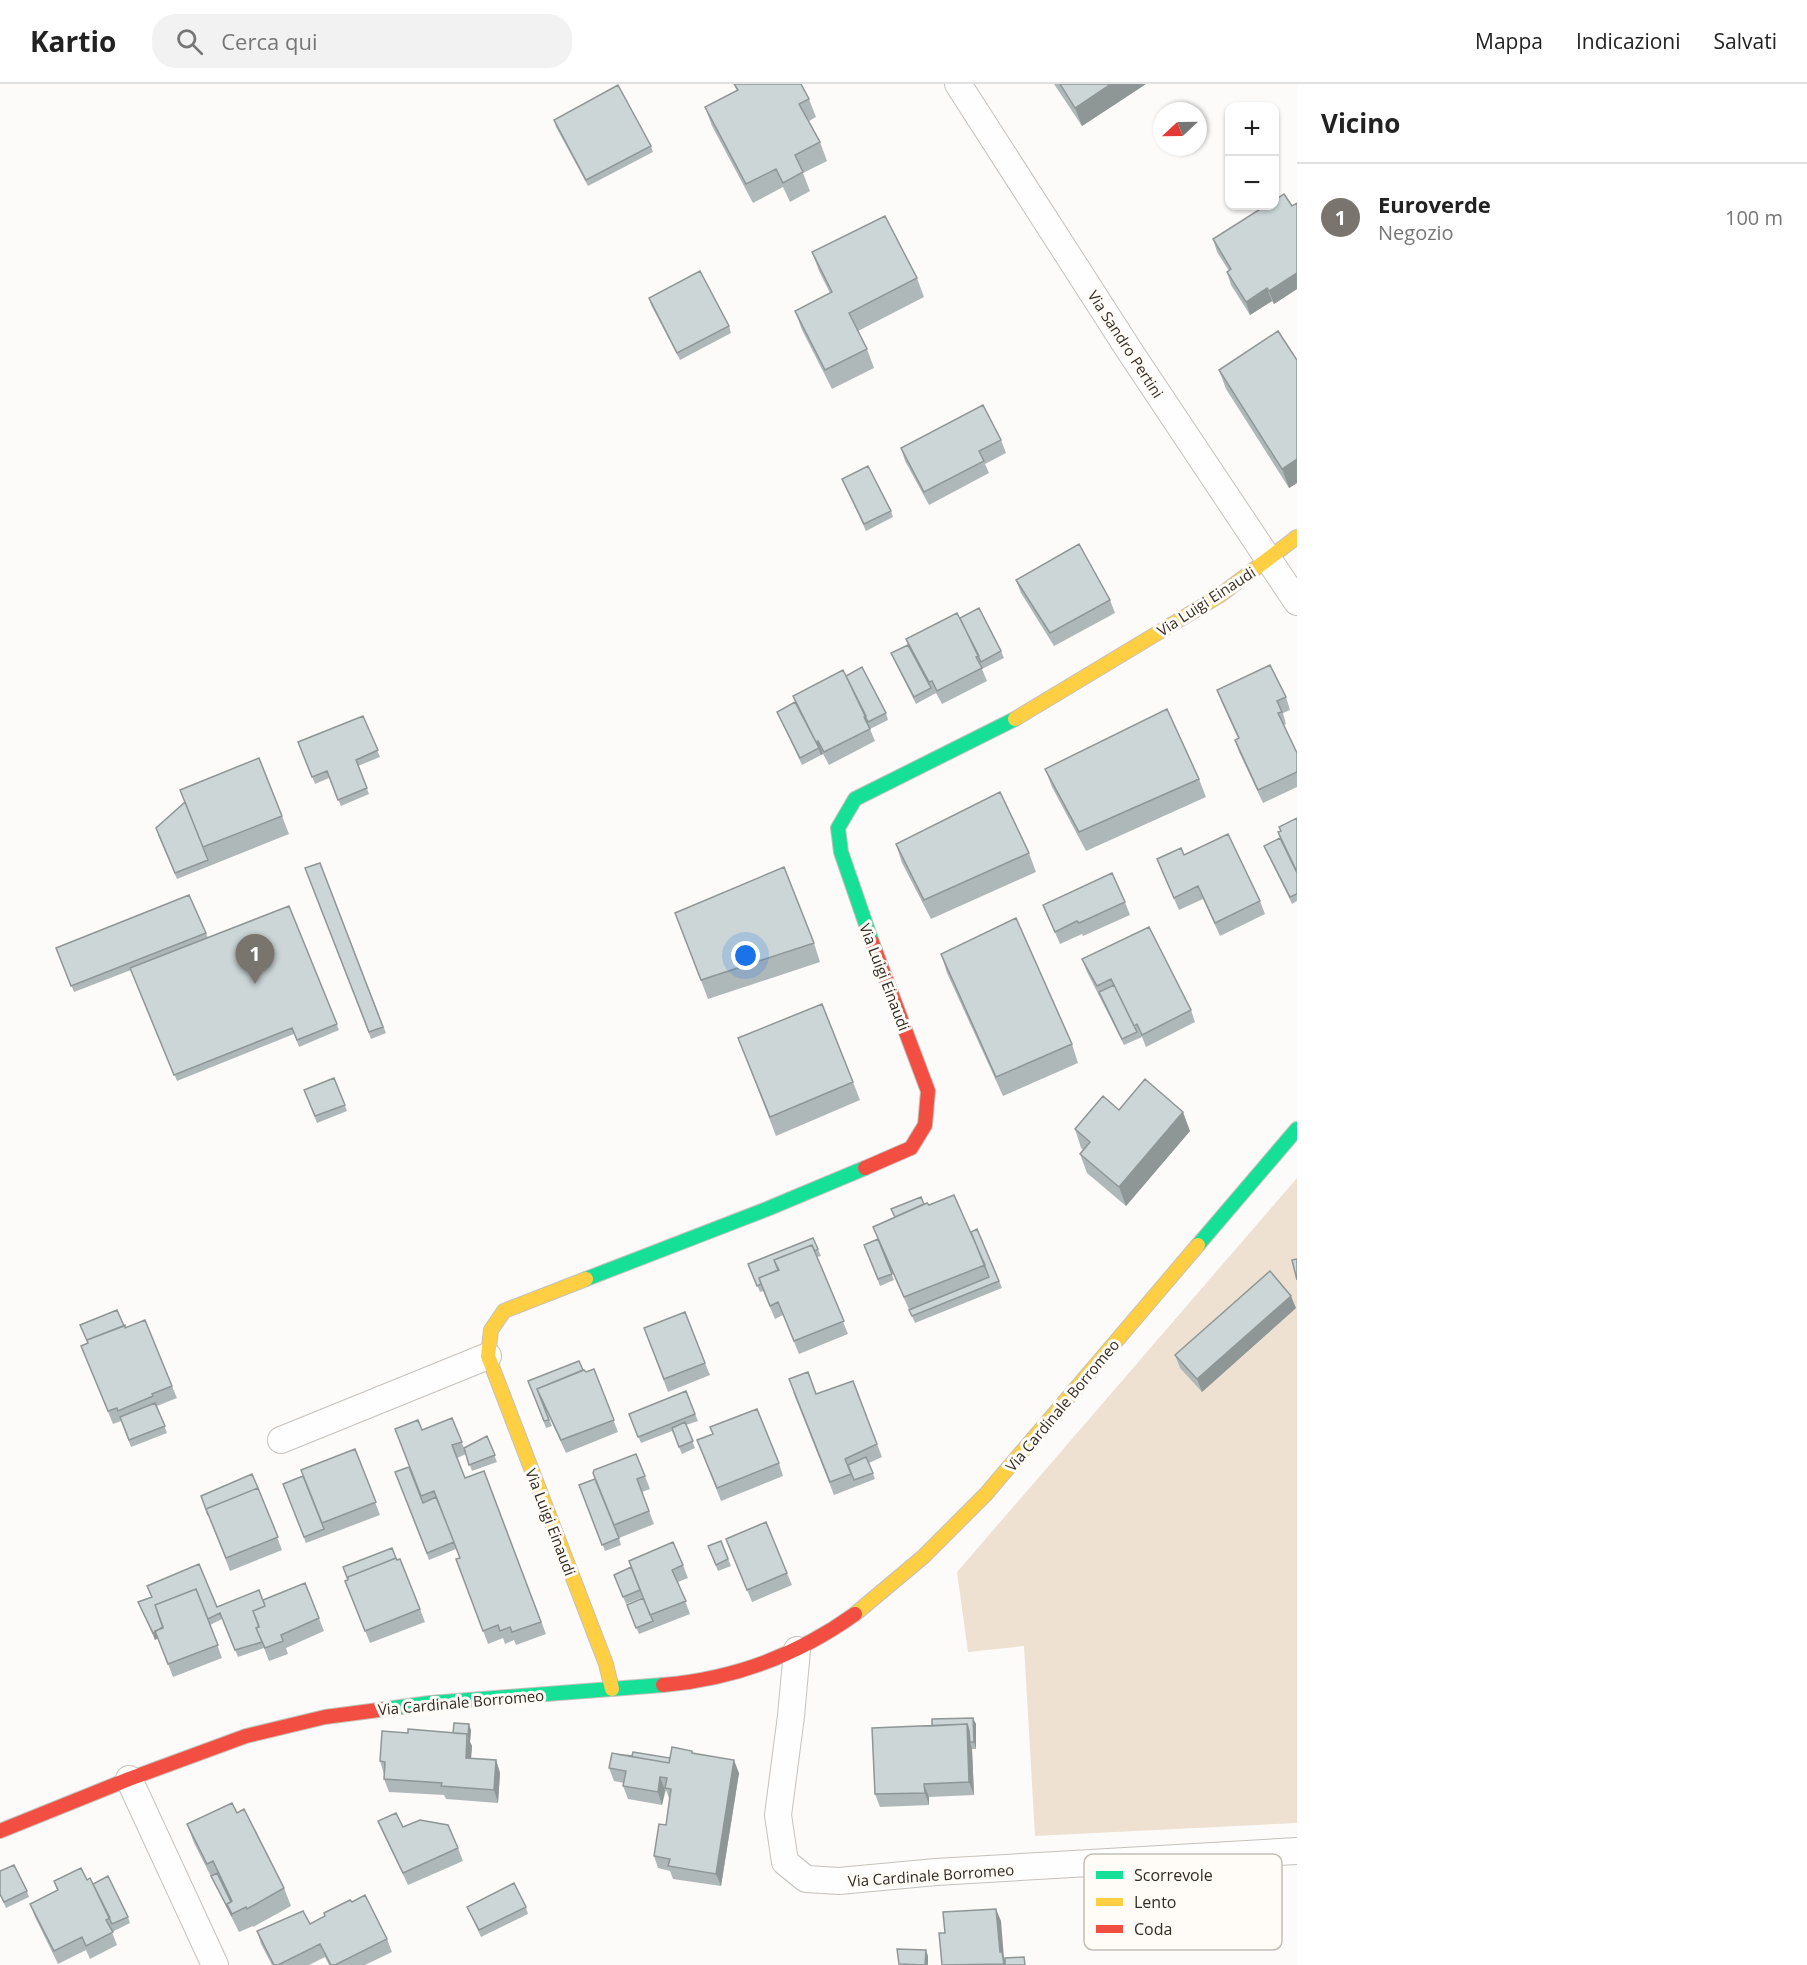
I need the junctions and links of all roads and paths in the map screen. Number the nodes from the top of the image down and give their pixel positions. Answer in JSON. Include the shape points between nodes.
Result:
{"nodes":[{"id":1,"x":958,"y":84,"type":"edge"},
{"id":2,"x":1297,"y":537,"type":"edge"},
{"id":3,"x":1269,"y":558,"type":"junction"},
{"id":4,"x":1297,"y":602,"type":"edge"},
{"id":5,"x":1297,"y":1129,"type":"edge"},
{"id":6,"x":488,"y":1356,"type":"junction"},
{"id":7,"x":281,"y":1440,"type":"dead end"},
{"id":8,"x":797,"y":1650,"type":"junction"},
{"id":9,"x":612,"y":1689,"type":"junction"},
{"id":10,"x":129,"y":1779,"type":"junction"},
{"id":11,"x":0,"y":1831,"type":"edge"},
{"id":12,"x":1297,"y":1851,"type":"edge"},
{"id":13,"x":1245,"y":1854,"type":"edge"},
{"id":14,"x":1084,"y":1863,"type":"edge"},
{"id":15,"x":215,"y":1965,"type":"edge"}],
"edges":[{"from":1,"to":3,"type":"street","name":"Via Sandro Pertini"},
{"from":2,"to":3,"type":"street","name":"Via Luigi Einaudi"},
{"from":3,"to":4,"type":"street","name":"Via Sandro Pertini"},
{"from":3,"to":6,"type":"street","name":"Via Luigi Einaudi","via":[[1219,596],[1019,717],[855,799],[838,828],[841,852],[928,1091],[925,1125],[911,1148],[767,1209],[504,1311],[491,1330]]},
{"from":5,"to":8,"type":"street","name":"Via Cardinale Borromeo","via":[[986,1494],[933,1550],[882,1594]]},
{"from":6,"to":7,"type":"street"},
{"from":6,"to":9,"type":"street","name":"Via Luigi Einaudi","via":[[606,1664]]},
{"from":8,"to":9,"type":"street","name":"Via Cardinale Borromeo","via":[[687,1683]]},
{"from":8,"to":14,"type":"street","name":"Via Cardinale Borromeo","via":[[778,1815],[785,1862],[806,1879],[838,1881]]},
{"from":9,"to":10,"type":"street","name":"Via Cardinale Borromeo","via":[[430,1702],[325,1717],[246,1736]]},
{"from":10,"to":11,"type":"street","name":"Via Cardinale Borromeo"},
{"from":10,"to":15,"type":"street"},
{"from":12,"to":13,"type":"street","name":"Via Cardinale Borromeo"}]}
